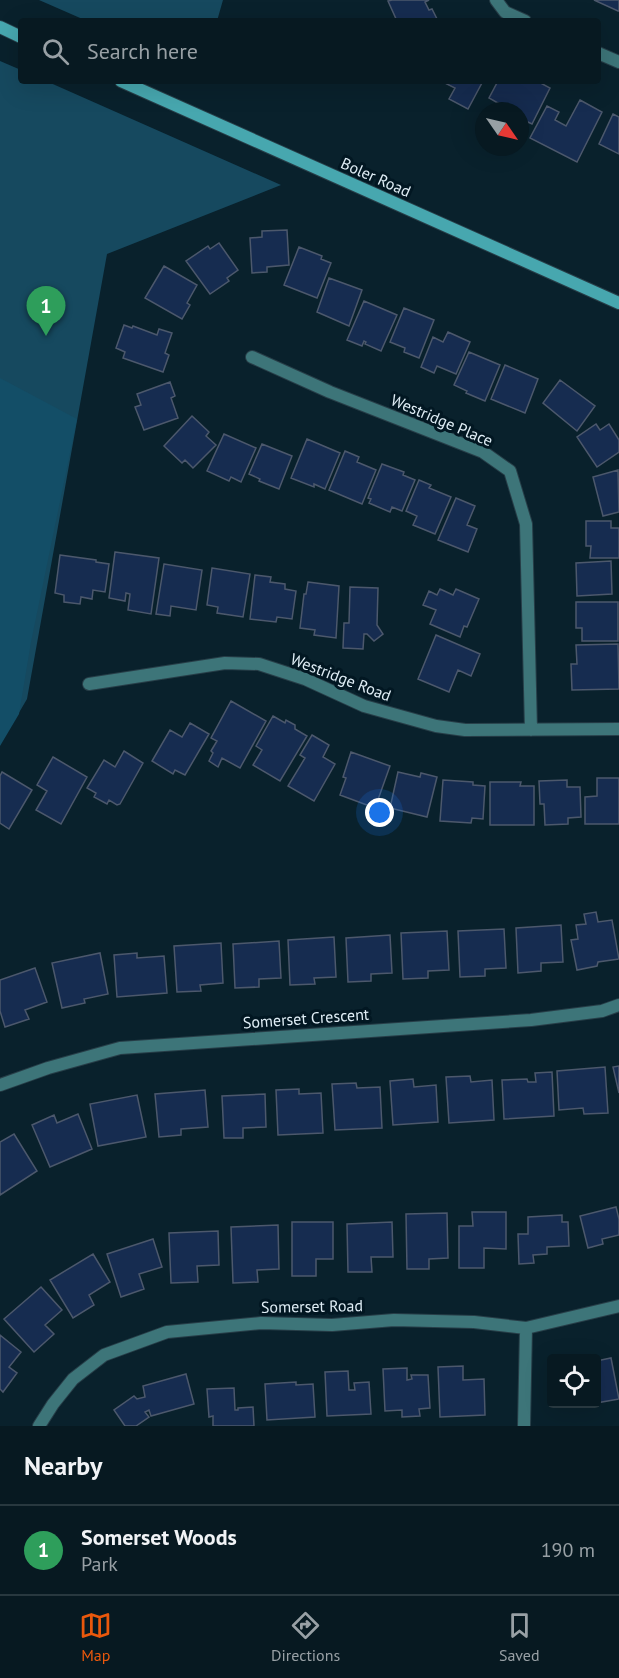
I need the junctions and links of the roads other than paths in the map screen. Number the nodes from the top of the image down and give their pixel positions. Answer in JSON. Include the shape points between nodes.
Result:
{"nodes":[{"id":1,"x":496,"y":0,"type":"edge"},
{"id":2,"x":518,"y":18,"type":"edge"},
{"id":3,"x":0,"y":27,"type":"edge"},
{"id":4,"x":18,"y":36,"type":"edge"},
{"id":5,"x":601,"y":54,"type":"edge"},
{"id":6,"x":619,"y":62,"type":"edge"},
{"id":7,"x":127,"y":84,"type":"edge"},
{"id":8,"x":619,"y":303,"type":"edge"},
{"id":9,"x":252,"y":357,"type":"dead end"},
{"id":10,"x":89,"y":684,"type":"dead end"},
{"id":11,"x":619,"y":729,"type":"edge"},
{"id":12,"x":531,"y":730,"type":"junction"},
{"id":13,"x":619,"y":1005,"type":"edge"},
{"id":14,"x":0,"y":1085,"type":"edge"},
{"id":15,"x":619,"y":1306,"type":"edge"},
{"id":16,"x":526,"y":1328,"type":"junction"},
{"id":17,"x":39,"y":1426,"type":"edge"},
{"id":18,"x":524,"y":1426,"type":"edge"}],
"edges":[{"from":1,"to":2,"type":"street","via":[[505,12]]},
{"from":3,"to":4,"type":"street"},
{"from":5,"to":6,"type":"street"},
{"from":7,"to":8,"type":"street","name":"Boler Road"},
{"from":9,"to":12,"type":"street","name":"Westridge Place","via":[[483,452],[510,471],[526,524]]},
{"from":10,"to":12,"type":"street","name":"Westridge Road","via":[[225,663],[260,664],[364,706],[435,726]]},
{"from":11,"to":12,"type":"street","name":"Westridge Road"},
{"from":13,"to":14,"type":"street","name":"Somerset Crescent","via":[[602,1011],[531,1020],[120,1048]]},
{"from":15,"to":16,"type":"street","name":"Somerset Road"},
{"from":16,"to":17,"type":"street","name":"Somerset Road","via":[[394,1320],[332,1325],[261,1323],[167,1332],[104,1355],[73,1379]]},
{"from":16,"to":18,"type":"street"}]}
